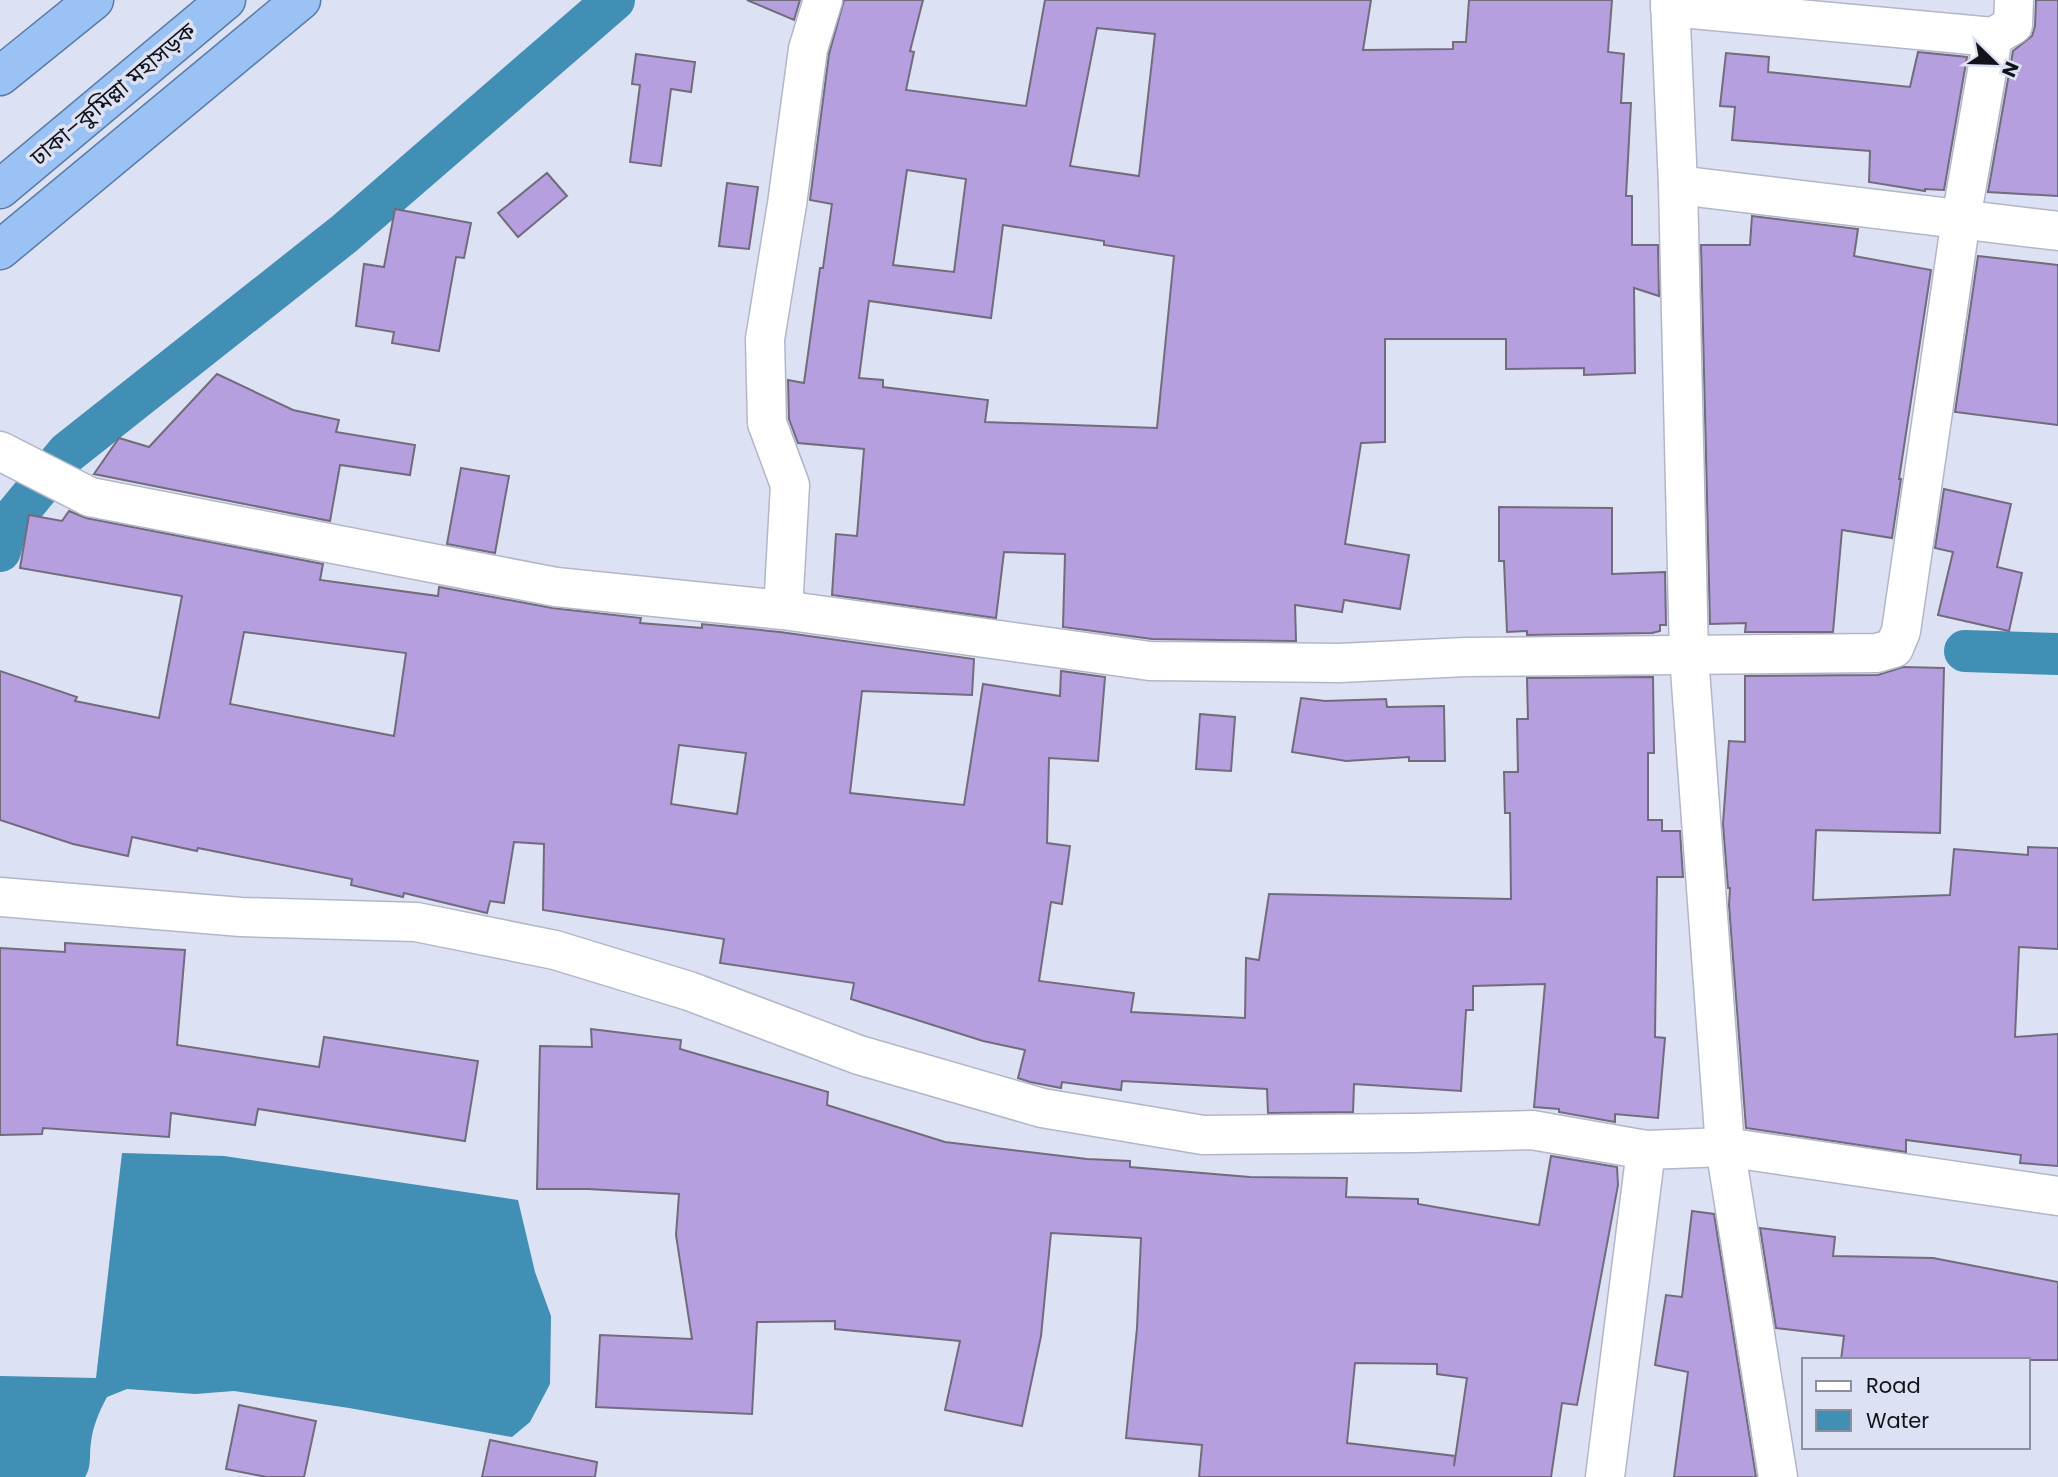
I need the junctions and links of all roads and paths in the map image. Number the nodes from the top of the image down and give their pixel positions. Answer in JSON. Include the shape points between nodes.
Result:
{"nodes":[{"id":1,"x":94,"y":0,"type":"edge"},
{"id":2,"x":226,"y":0,"type":"edge"},
{"id":3,"x":302,"y":0,"type":"edge"},
{"id":4,"x":823,"y":0,"type":"edge"},
{"id":5,"x":2014,"y":0,"type":"edge"},
{"id":6,"x":1670,"y":4,"type":"edge"},
{"id":7,"x":1993,"y":37,"type":"junction"},
{"id":8,"x":0,"y":76,"type":"edge"},
{"id":9,"x":1678,"y":185,"type":"junction"},
{"id":10,"x":0,"y":189,"type":"edge"},
{"id":11,"x":1961,"y":219,"type":"junction"},
{"id":12,"x":2058,"y":231,"type":"edge"},
{"id":13,"x":0,"y":250,"type":"edge"},
{"id":14,"x":3,"y":454,"type":"edge"},
{"id":15,"x":783,"y":610,"type":"junction"},
{"id":16,"x":1689,"y":656,"type":"junction"},
{"id":17,"x":0,"y":897,"type":"edge"},
{"id":18,"x":1725,"y":1147,"type":"junction"},
{"id":19,"x":1646,"y":1150,"type":"junction"},
{"id":20,"x":2058,"y":1196,"type":"edge"},
{"id":21,"x":1605,"y":1477,"type":"edge"},
{"id":22,"x":1778,"y":1477,"type":"edge"}],
"edges":[{"from":1,"to":8,"type":"highway"},
{"from":2,"to":10,"type":"highway","name":"ঢাকা–কুমিল্লা মহাসড়ক"},
{"from":3,"to":13,"type":"highway"},
{"from":4,"to":15,"type":"street","via":[[808,49],[765,339],[767,423],[790,485]]},
{"from":5,"to":7,"type":"street","via":[[2013,25]]},
{"from":6,"to":7,"type":"street"},
{"from":6,"to":9,"type":"street"},
{"from":7,"to":11,"type":"street"},
{"from":9,"to":11,"type":"street"},
{"from":9,"to":16,"type":"street"},
{"from":11,"to":12,"type":"street"},
{"from":11,"to":16,"type":"street","via":[[1901,631],[1894,648],[1877,653]]},
{"from":14,"to":15,"type":"street","via":[[90,497],[555,587]]},
{"from":15,"to":16,"type":"street","via":[[1150,661],[1339,663]]},
{"from":16,"to":18,"type":"street"},
{"from":17,"to":19,"type":"street","via":[[240,918],[416,922],[555,950],[689,991],[859,1055],[1042,1108],[1203,1135],[1532,1129]]},
{"from":18,"to":19,"type":"street"},
{"from":18,"to":20,"type":"street"},
{"from":18,"to":22,"type":"street"},
{"from":19,"to":21,"type":"street"}]}
